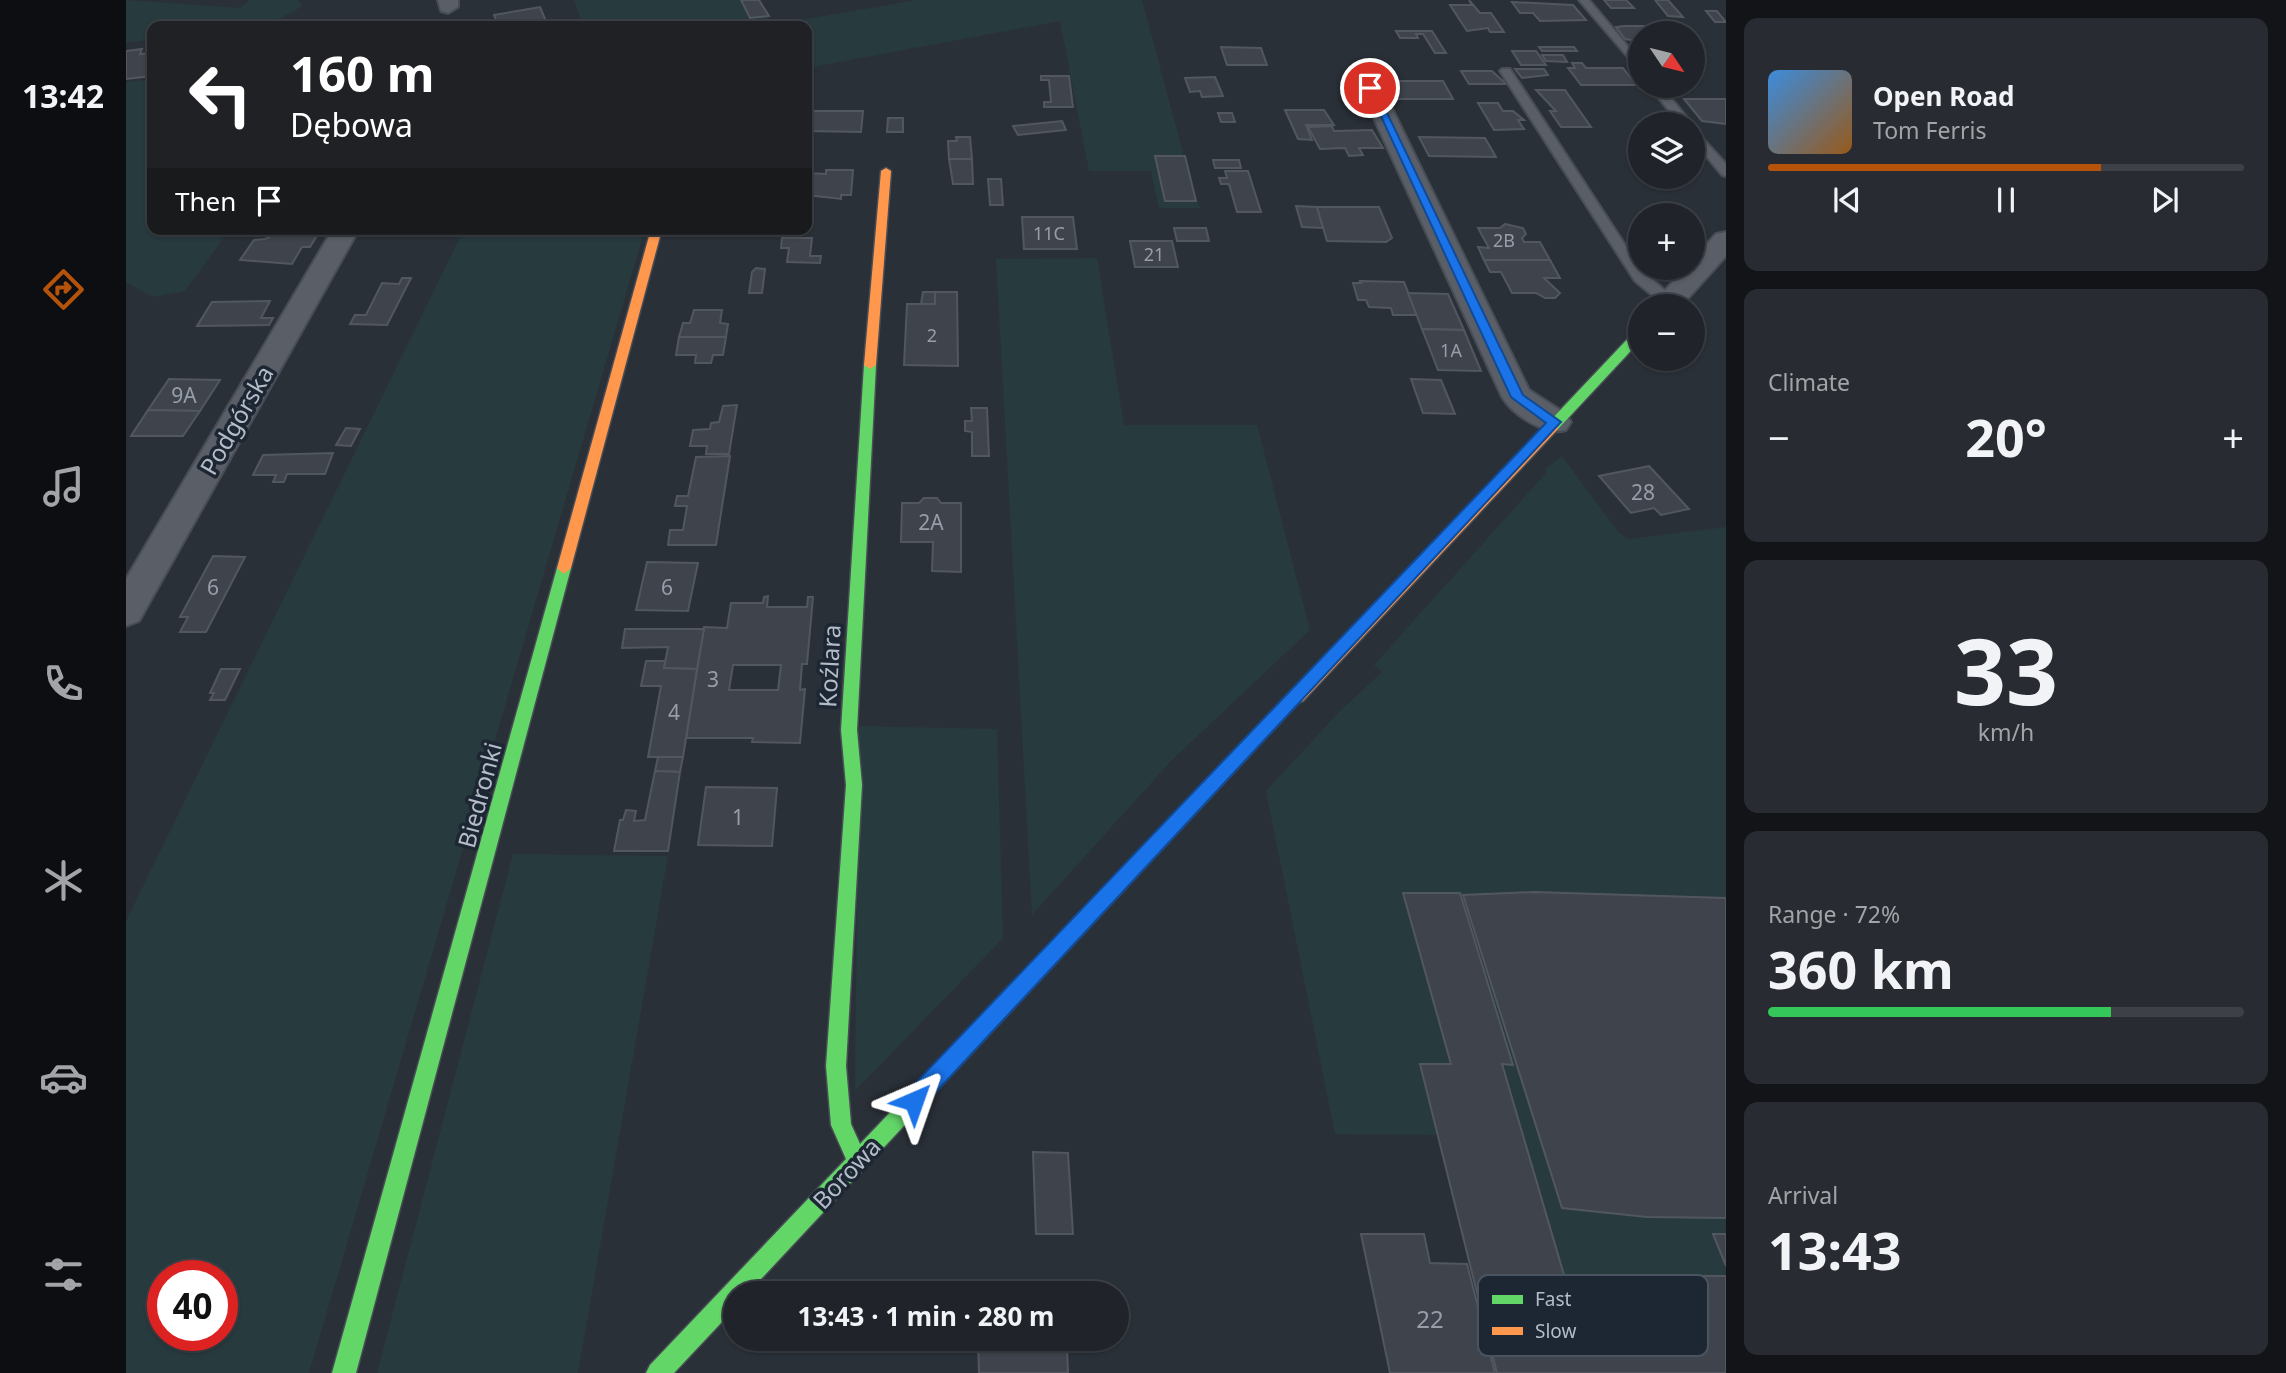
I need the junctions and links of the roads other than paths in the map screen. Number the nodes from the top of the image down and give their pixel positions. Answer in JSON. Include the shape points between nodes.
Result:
{"nodes":[{"id":1,"x":1584,"y":0,"type":"edge"},
{"id":2,"x":1628,"y":53,"type":"edge"},
{"id":3,"x":1506,"y":71,"type":"dead end"},
{"id":4,"x":1370,"y":88,"type":"dead end"},
{"id":5,"x":1665,"y":98,"type":"edge"},
{"id":6,"x":1676,"y":112,"type":"edge"},
{"id":7,"x":1705,"y":147,"type":"edge"},
{"id":8,"x":886,"y":171,"type":"dead end"},
{"id":9,"x":1726,"y":172,"type":"edge"},
{"id":10,"x":343,"y":235,"type":"edge"},
{"id":11,"x":655,"y":235,"type":"edge"},
{"id":12,"x":1726,"y":240,"type":"edge"},
{"id":13,"x":1657,"y":294,"type":"edge"},
{"id":14,"x":1676,"y":294,"type":"edge"},
{"id":15,"x":1628,"y":346,"type":"edge"},
{"id":16,"x":1555,"y":422,"type":"junction"},
{"id":17,"x":126,"y":611,"type":"edge"},
{"id":18,"x":857,"y":1160,"type":"junction"},
{"id":19,"x":344,"y":1373,"type":"edge"},
{"id":20,"x":658,"y":1373,"type":"edge"}],
"edges":[{"from":1,"to":2,"type":"lane"},
{"from":3,"to":13,"type":"lane","via":[[1640,278]]},
{"from":4,"to":16,"type":"street","via":[[1517,397]]},
{"from":5,"to":6,"type":"lane"},
{"from":7,"to":9,"type":"lane"},
{"from":8,"to":18,"type":"street","name":"Koźlara","via":[[869,374],[849,730],[854,785],[836,1066],[841,1125]]},
{"from":10,"to":17,"type":"street","name":"Podgórska"},
{"from":11,"to":19,"type":"street","name":"Biedronki"},
{"from":12,"to":14,"type":"street"},
{"from":15,"to":16,"type":"street","name":"Borowa"},
{"from":16,"to":18,"type":"street","name":"Borowa"},
{"from":18,"to":20,"type":"street","name":"Borowa"}]}
